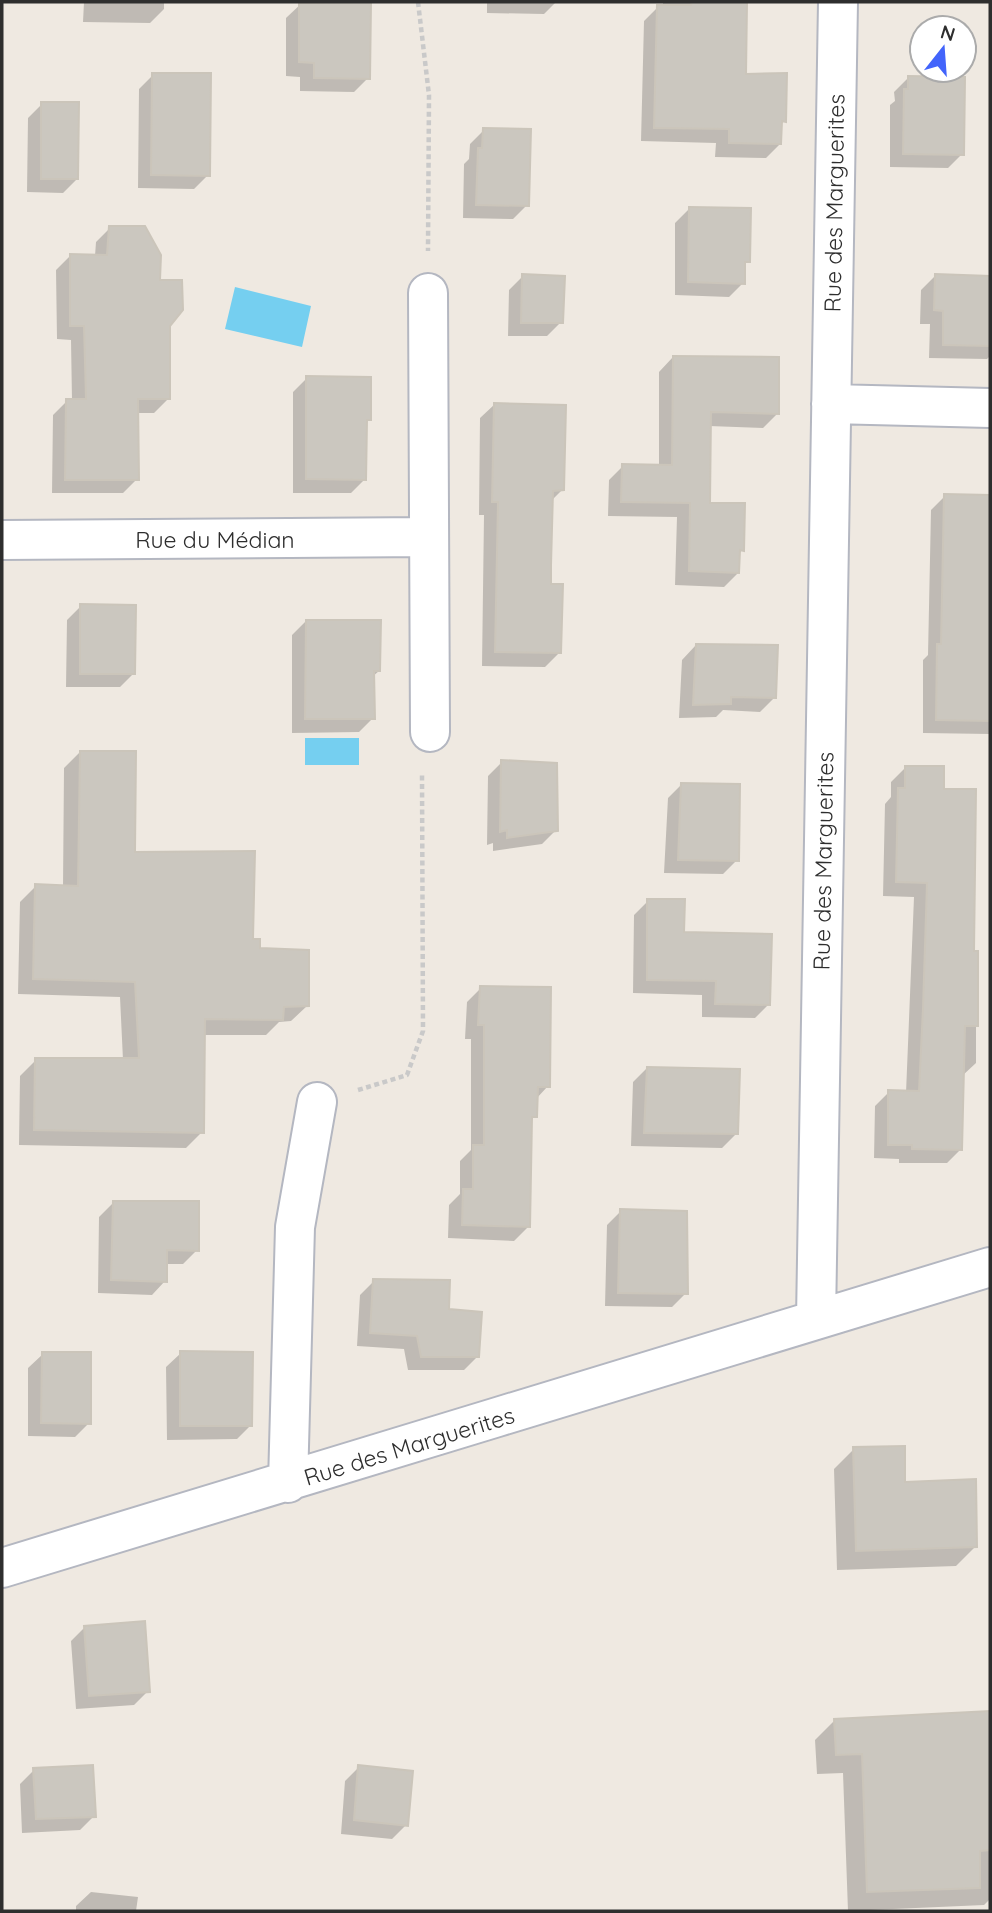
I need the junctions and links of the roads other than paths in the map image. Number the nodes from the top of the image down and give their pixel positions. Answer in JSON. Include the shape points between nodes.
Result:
{"nodes":[{"id":1,"x":838,"y":2,"type":"edge"},
{"id":2,"x":428,"y":293,"type":"road end"},
{"id":3,"x":831,"y":404,"type":"junction"},
{"id":4,"x":990,"y":408,"type":"edge"},
{"id":5,"x":428,"y":537,"type":"junction"},
{"id":6,"x":2,"y":540,"type":"edge"},
{"id":7,"x":430,"y":732,"type":"road end"},
{"id":8,"x":317,"y":1102,"type":"road end"},
{"id":9,"x":990,"y":1267,"type":"edge"},
{"id":10,"x":816,"y":1319,"type":"junction"},
{"id":11,"x":288,"y":1483,"type":"junction"},
{"id":12,"x":2,"y":1568,"type":"edge"}],
"edges":[{"from":1,"to":3,"type":"street","name":"Rue des Marguerites"},
{"from":2,"to":5,"type":"street"},
{"from":3,"to":4,"type":"street"},
{"from":3,"to":10,"type":"street","name":"Rue des Marguerites"},
{"from":5,"to":6,"type":"street","name":"Rue du Médian"},
{"from":5,"to":7,"type":"street"},
{"from":8,"to":11,"type":"street","via":[[295,1227]]},
{"from":9,"to":10,"type":"street","name":"Rue des Marguerites"},
{"from":10,"to":11,"type":"street","name":"Rue des Marguerites"},
{"from":11,"to":12,"type":"street","name":"Rue des Marguerites"}]}
